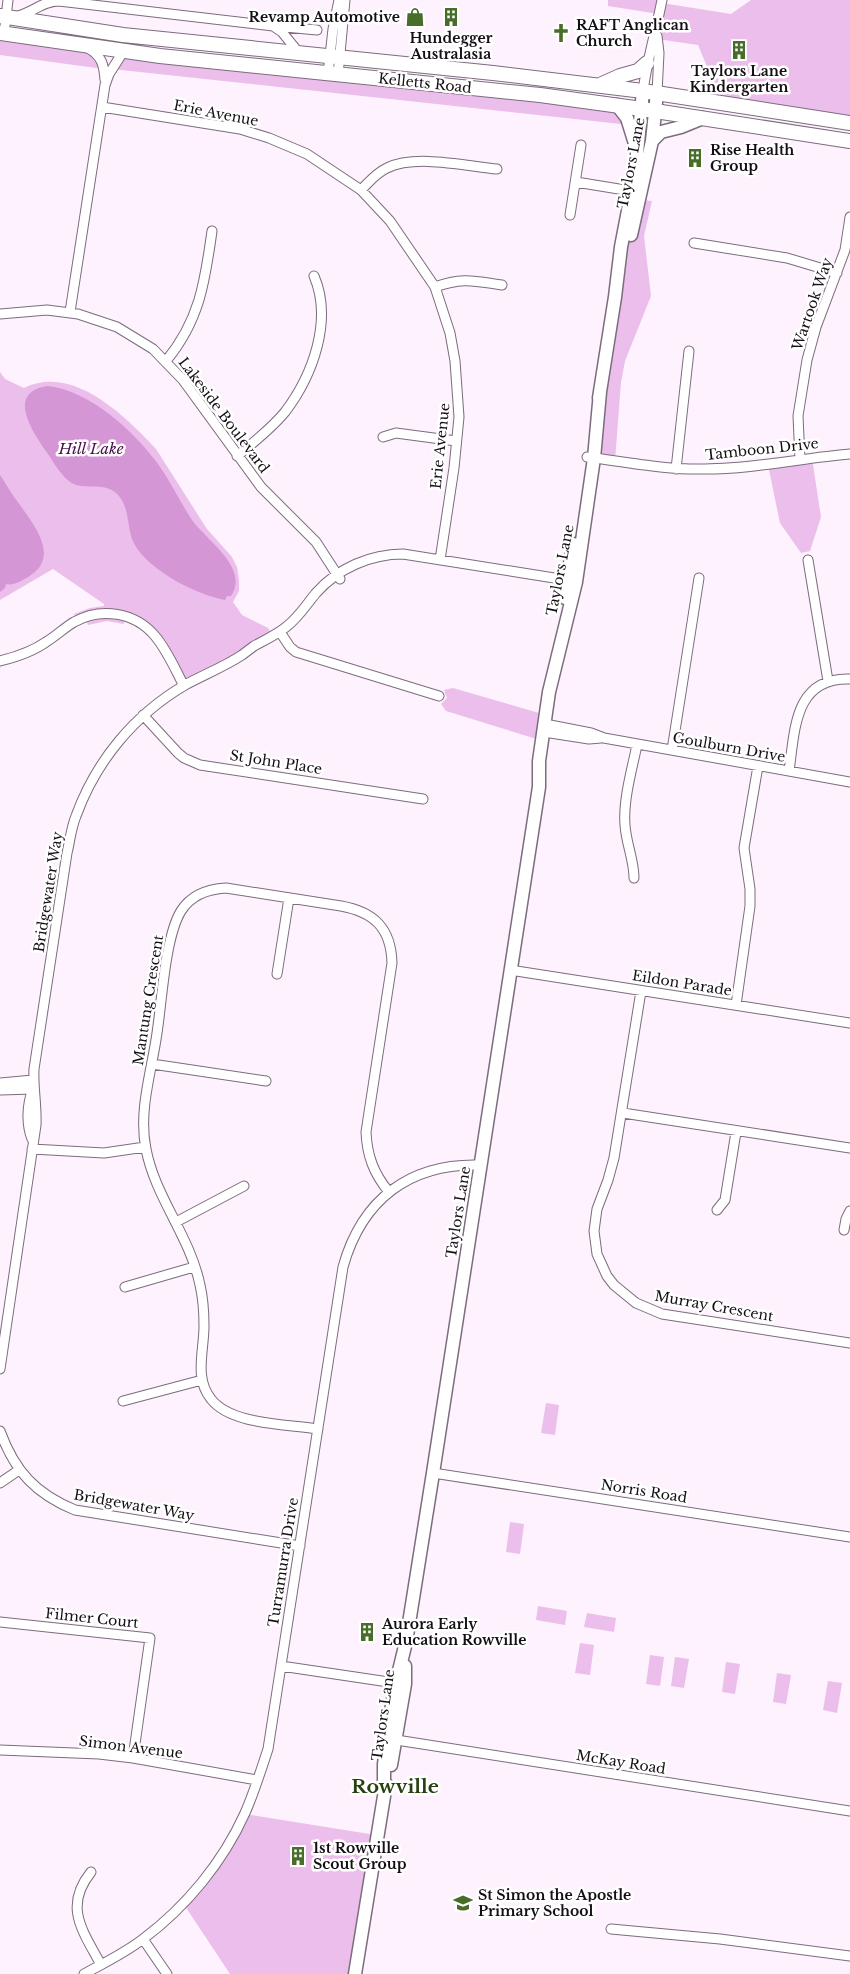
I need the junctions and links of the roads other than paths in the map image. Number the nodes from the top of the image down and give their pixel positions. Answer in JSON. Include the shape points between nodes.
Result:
{"nodes":[{"id":1,"x":8,"y":0,"type":"edge"},
{"id":2,"x":339,"y":0,"type":"edge"},
{"id":3,"x":345,"y":0,"type":"edge"},
{"id":4,"x":662,"y":0,"type":"edge"},
{"id":5,"x":6,"y":17,"type":"edge"},
{"id":6,"x":279,"y":28,"type":"junction"},
{"id":7,"x":317,"y":30,"type":"dead end"},
{"id":8,"x":656,"y":32,"type":"junction"},
{"id":9,"x":2,"y":34,"type":"edge"},
{"id":10,"x":87,"y":47,"type":"junction"},
{"id":11,"x":122,"y":52,"type":"junction"},
{"id":12,"x":299,"y":53,"type":"junction"},
{"id":13,"x":334,"y":57,"type":"junction"},
{"id":14,"x":647,"y":63,"type":"junction"},
{"id":15,"x":333,"y":74,"type":"junction"},
{"id":16,"x":105,"y":86,"type":"junction"},
{"id":17,"x":600,"y":86,"type":"junction"},
{"id":18,"x":650,"y":92,"type":"junction"},
{"id":19,"x":617,"y":105,"type":"junction"},
{"id":20,"x":102,"y":107,"type":"junction"},
{"id":21,"x":649,"y":110,"type":"junction"},
{"id":22,"x":703,"y":118,"type":"junction"},
{"id":23,"x":850,"y":123,"type":"edge"},
{"id":24,"x":652,"y":141,"type":"junction"},
{"id":25,"x":848,"y":142,"type":"edge"},
{"id":26,"x":581,"y":145,"type":"dead end"},
{"id":27,"x":638,"y":152,"type":"junction"},
{"id":28,"x":497,"y":169,"type":"dead end"},
{"id":29,"x":576,"y":182,"type":"junction"},
{"id":30,"x":361,"y":190,"type":"junction"},
{"id":31,"x":636,"y":192,"type":"junction"},
{"id":32,"x":570,"y":215,"type":"dead end"},
{"id":33,"x":850,"y":217,"type":"edge"},
{"id":34,"x":212,"y":231,"type":"dead end"},
{"id":35,"x":694,"y":243,"type":"dead end"},
{"id":36,"x":837,"y":273,"type":"junction"},
{"id":37,"x":314,"y":276,"type":"dead end"},
{"id":38,"x":502,"y":285,"type":"dead end"},
{"id":39,"x":435,"y":287,"type":"junction"},
{"id":40,"x":70,"y":312,"type":"junction"},
{"id":41,"x":0,"y":314,"type":"edge"},
{"id":42,"x":689,"y":351,"type":"dead end"},
{"id":43,"x":166,"y":360,"type":"junction"},
{"id":44,"x":383,"y":437,"type":"dead end"},
{"id":45,"x":456,"y":441,"type":"junction"},
{"id":46,"x":850,"y":454,"type":"edge"},
{"id":47,"x":237,"y":456,"type":"junction"},
{"id":48,"x":591,"y":458,"type":"junction"},
{"id":49,"x":800,"y":460,"type":"junction"},
{"id":50,"x":676,"y":469,"type":"junction"},
{"id":51,"x":440,"y":560,"type":"junction"},
{"id":52,"x":808,"y":560,"type":"dead end"},
{"id":53,"x":339,"y":577,"type":"junction"},
{"id":54,"x":700,"y":578,"type":"dead end"},
{"id":55,"x":571,"y":581,"type":"junction"},
{"id":56,"x":281,"y":634,"type":"junction"},
{"id":57,"x":0,"y":662,"type":"edge"},
{"id":58,"x":850,"y":679,"type":"edge"},
{"id":59,"x":828,"y":681,"type":"junction"},
{"id":60,"x":184,"y":686,"type":"junction"},
{"id":61,"x":439,"y":696,"type":"dead end"},
{"id":62,"x":143,"y":715,"type":"junction"},
{"id":63,"x":548,"y":729,"type":"junction"},
{"id":64,"x":637,"y":745,"type":"junction"},
{"id":65,"x":672,"y":750,"type":"junction"},
{"id":66,"x":758,"y":766,"type":"junction"},
{"id":67,"x":788,"y":771,"type":"junction"},
{"id":68,"x":850,"y":782,"type":"edge"},
{"id":69,"x":423,"y":799,"type":"dead end"},
{"id":70,"x":634,"y":878,"type":"dead end"},
{"id":71,"x":289,"y":898,"type":"junction"},
{"id":72,"x":510,"y":970,"type":"junction"},
{"id":73,"x":277,"y":974,"type":"dead end"},
{"id":74,"x":641,"y":991,"type":"junction"},
{"id":75,"x":736,"y":1005,"type":"junction"},
{"id":76,"x":850,"y":1023,"type":"edge"},
{"id":77,"x":152,"y":1064,"type":"junction"},
{"id":78,"x":266,"y":1081,"type":"dead end"},
{"id":79,"x":0,"y":1083,"type":"edge"},
{"id":80,"x":33,"y":1084,"type":"junction"},
{"id":81,"x":0,"y":1090,"type":"edge"},
{"id":82,"x":622,"y":1113,"type":"junction"},
{"id":83,"x":736,"y":1132,"type":"junction"},
{"id":84,"x":33,"y":1145,"type":"junction"},
{"id":85,"x":145,"y":1147,"type":"junction"},
{"id":86,"x":850,"y":1148,"type":"edge"},
{"id":87,"x":480,"y":1164,"type":"junction"},
{"id":88,"x":244,"y":1186,"type":"dead end"},
{"id":89,"x":389,"y":1192,"type":"junction"},
{"id":90,"x":717,"y":1210,"type":"dead end"},
{"id":91,"x":850,"y":1211,"type":"edge"},
{"id":92,"x":176,"y":1222,"type":"junction"},
{"id":93,"x":844,"y":1230,"type":"dead end"},
{"id":94,"x":194,"y":1267,"type":"junction"},
{"id":95,"x":125,"y":1287,"type":"dead end"},
{"id":96,"x":850,"y":1343,"type":"edge"},
{"id":97,"x":0,"y":1369,"type":"edge"},
{"id":98,"x":202,"y":1380,"type":"junction"},
{"id":99,"x":123,"y":1401,"type":"dead end"},
{"id":100,"x":318,"y":1429,"type":"junction"},
{"id":101,"x":0,"y":1432,"type":"edge"},
{"id":102,"x":19,"y":1470,"type":"junction"},
{"id":103,"x":433,"y":1473,"type":"junction"},
{"id":104,"x":0,"y":1483,"type":"edge"},
{"id":105,"x":850,"y":1537,"type":"edge"},
{"id":106,"x":300,"y":1546,"type":"junction"},
{"id":107,"x":0,"y":1622,"type":"edge"},
{"id":108,"x":281,"y":1666,"type":"junction"},
{"id":109,"x":400,"y":1684,"type":"junction"},
{"id":110,"x":392,"y":1739,"type":"junction"},
{"id":111,"x":0,"y":1750,"type":"edge"},
{"id":112,"x":133,"y":1758,"type":"junction"},
{"id":113,"x":257,"y":1780,"type":"junction"},
{"id":114,"x":850,"y":1811,"type":"edge"},
{"id":115,"x":91,"y":1872,"type":"dead end"},
{"id":116,"x":611,"y":1929,"type":"dead end"},
{"id":117,"x":143,"y":1940,"type":"junction"},
{"id":118,"x":850,"y":1956,"type":"edge"},
{"id":119,"x":101,"y":1965,"type":"junction"},
{"id":120,"x":84,"y":1974,"type":"edge"},
{"id":121,"x":167,"y":1974,"type":"edge"},
{"id":122,"x":354,"y":1974,"type":"edge"}],
"edges":[{"from":1,"to":5,"type":"street"},
{"from":2,"to":13,"type":"street"},
{"from":3,"to":13,"type":"street"},
{"from":4,"to":8,"type":"street","name":"Taylors Lane"},
{"from":5,"to":6,"type":"street","via":[[59,1]]},
{"from":5,"to":9,"type":"street"},
{"from":5,"to":12,"type":"main road","name":"Kelletts Road","via":[[123,35]]},
{"from":6,"to":7,"type":"street"},
{"from":6,"to":12,"type":"street"},
{"from":8,"to":14,"type":"street","name":"Taylors Lane"},
{"from":8,"to":18,"type":"street","name":"Taylors Lane","via":[[659,53]]},
{"from":9,"to":10,"type":"main road","name":"Kelletts Road"},
{"from":10,"to":11,"type":"main road","name":"Kelletts Road"},
{"from":10,"to":16,"type":"street","via":[[102,60]]},
{"from":11,"to":15,"type":"main road","name":"Kelletts Road"},
{"from":11,"to":16,"type":"street"},
{"from":12,"to":13,"type":"main road","name":"Kelletts Road"},
{"from":13,"to":15,"type":"street"},
{"from":13,"to":17,"type":"main road","name":"Kelletts Road"},
{"from":14,"to":17,"type":"main road","via":[[638,71]]},
{"from":14,"to":18,"type":"street","name":"Taylors Lane"},
{"from":15,"to":19,"type":"main road","name":"Kelletts Road"},
{"from":16,"to":20,"type":"street"},
{"from":17,"to":18,"type":"main road","name":"Kelletts Road"},
{"from":18,"to":21,"type":"main road","name":"Taylors Lane"},
{"from":18,"to":23,"type":"main road","name":"Kelletts Road"},
{"from":19,"to":21,"type":"main road","name":"Kelletts Road"},
{"from":19,"to":27,"type":"main road","via":[[627,118]]},
{"from":20,"to":30,"type":"street","name":"Erie Avenue","via":[[240,129],[269,138],[308,154]]},
{"from":20,"to":40,"type":"street"},
{"from":21,"to":22,"type":"main road","name":"Kelletts Road"},
{"from":21,"to":24,"type":"main road","name":"Taylors Lane"},
{"from":21,"to":27,"type":"main road","name":"Taylors Lane"},
{"from":22,"to":24,"type":"main road","via":[[661,132]]},
{"from":22,"to":25,"type":"main road","name":"Kelletts Road"},
{"from":24,"to":31,"type":"main road","name":"Taylors Lane"},
{"from":26,"to":29,"type":"street"},
{"from":27,"to":31,"type":"main road","name":"Taylors Lane"},
{"from":28,"to":30,"type":"street","via":[[407,161],[386,168]]},
{"from":29,"to":31,"type":"street"},
{"from":29,"to":32,"type":"street"},
{"from":30,"to":39,"type":"street","name":"Erie Avenue","via":[[390,221]]},
{"from":31,"to":48,"type":"main road","name":"Taylors Lane","via":[[621,247]]},
{"from":33,"to":36,"type":"street","name":"Wartook Way","via":[[845,250]]},
{"from":34,"to":43,"type":"street","via":[[199,304],[186,334]]},
{"from":35,"to":36,"type":"street","via":[[787,258]]},
{"from":36,"to":49,"type":"street","name":"Wartook Way","via":[[807,360],[798,416]]},
{"from":37,"to":47,"type":"street","via":[[320,289],[321,325],[306,378],[280,418]]},
{"from":38,"to":39,"type":"street","via":[[467,280]]},
{"from":39,"to":45,"type":"street","name":"Erie Avenue","via":[[455,360],[459,397]]},
{"from":40,"to":41,"type":"street","name":"Lakeside Boulevard","via":[[32,310]]},
{"from":40,"to":43,"type":"street","name":"Lakeside Boulevard","via":[[130,333]]},
{"from":42,"to":50,"type":"street"},
{"from":43,"to":47,"type":"street","name":"Lakeside Boulevard"},
{"from":44,"to":45,"type":"street","via":[[396,433]]},
{"from":45,"to":51,"type":"street","name":"Erie Avenue"},
{"from":46,"to":49,"type":"street","name":"Tamboon Drive"},
{"from":47,"to":53,"type":"street","name":"Lakeside Boulevard","via":[[270,497],[310,535]]},
{"from":48,"to":50,"type":"street","name":"Tamboon Drive"},
{"from":48,"to":55,"type":"main road","name":"Taylors Lane"},
{"from":49,"to":50,"type":"street","name":"Tamboon Drive","via":[[736,468]]},
{"from":51,"to":53,"type":"street","name":"Bridgewater Way","via":[[390,554],[378,556],[354,564]]},
{"from":51,"to":55,"type":"street","name":"Bridgewater Way"},
{"from":52,"to":59,"type":"street"},
{"from":53,"to":56,"type":"street","name":"Bridgewater Way","via":[[317,592]]},
{"from":54,"to":65,"type":"street"},
{"from":55,"to":63,"type":"main road","name":"Taylors Lane","via":[[559,652],[558,692]]},
{"from":56,"to":60,"type":"street","name":"Bridgewater Way"},
{"from":56,"to":61,"type":"street","via":[[296,652]]},
{"from":57,"to":60,"type":"street","via":[[34,650],[85,617],[115,614],[136,621],[154,634]]},
{"from":58,"to":59,"type":"street"},
{"from":59,"to":67,"type":"street","via":[[818,686],[803,702],[798,713]]},
{"from":60,"to":62,"type":"street","name":"Bridgewater Way"},
{"from":62,"to":69,"type":"street","name":"St John Place","via":[[178,753],[200,765]]},
{"from":62,"to":80,"type":"street","name":"Bridgewater Way","via":[[102,762],[75,818]]},
{"from":63,"to":64,"type":"street","name":"Goulburn Drive","via":[[591,733]]},
{"from":63,"to":72,"type":"main road","name":"Taylors Lane","via":[[547,762],[539,787]]},
{"from":64,"to":65,"type":"street","name":"Goulburn Drive"},
{"from":64,"to":70,"type":"street","via":[[624,816]]},
{"from":65,"to":66,"type":"street","name":"Goulburn Drive"},
{"from":66,"to":67,"type":"street","name":"Goulburn Drive"},
{"from":66,"to":75,"type":"street","via":[[744,848],[750,906]]},
{"from":67,"to":68,"type":"street","name":"Goulburn Drive"},
{"from":71,"to":73,"type":"street"},
{"from":71,"to":77,"type":"street","name":"Mantung Crescent","via":[[221,889],[208,891],[188,901],[177,918],[170,939]]},
{"from":71,"to":89,"type":"street","name":"Mantung Crescent","via":[[356,908],[377,922],[389,940],[392,963],[366,1132],[369,1159]]},
{"from":72,"to":74,"type":"street","name":"Eildon Parade"},
{"from":72,"to":87,"type":"main road","name":"Taylors Lane"},
{"from":74,"to":75,"type":"street","name":"Eildon Parade"},
{"from":74,"to":82,"type":"street","name":"Murray Crescent"},
{"from":75,"to":76,"type":"street","name":"Eildon Parade"},
{"from":77,"to":78,"type":"street"},
{"from":77,"to":85,"type":"street","name":"Mantung Crescent","via":[[144,1124]]},
{"from":79,"to":80,"type":"street"},
{"from":80,"to":81,"type":"street"},
{"from":80,"to":84,"type":"street","name":"Bridgewater Way","via":[[28,1102]]},
{"from":82,"to":83,"type":"street"},
{"from":82,"to":96,"type":"street","name":"Murray Crescent","via":[[612,1169],[597,1209],[594,1231],[601,1265],[622,1293],[662,1314]]},
{"from":83,"to":86,"type":"street"},
{"from":83,"to":90,"type":"street","via":[[725,1200]]},
{"from":84,"to":85,"type":"street","via":[[104,1153]]},
{"from":84,"to":97,"type":"street","name":"Bridgewater Way"},
{"from":85,"to":92,"type":"street","name":"Mantung Crescent","via":[[157,1185]]},
{"from":87,"to":89,"type":"street","name":"Turramurra Drive","via":[[453,1165],[428,1171]]},
{"from":87,"to":103,"type":"main road","name":"Taylors Lane"},
{"from":88,"to":92,"type":"street"},
{"from":89,"to":100,"type":"street","name":"Turramurra Drive","via":[[362,1221],[343,1266]]},
{"from":91,"to":93,"type":"street"},
{"from":92,"to":94,"type":"street","name":"Mantung Crescent"},
{"from":94,"to":95,"type":"street"},
{"from":94,"to":98,"type":"street","name":"Mantung Crescent","via":[[200,1284],[203,1316]]},
{"from":98,"to":99,"type":"street"},
{"from":98,"to":100,"type":"street","name":"Mantung Crescent","via":[[212,1400],[234,1416]]},
{"from":100,"to":106,"type":"street","name":"Turramurra Drive"},
{"from":101,"to":102,"type":"street","name":"Bridgewater Way"},
{"from":102,"to":104,"type":"street"},
{"from":102,"to":106,"type":"street","name":"Bridgewater Way","via":[[47,1496],[75,1510]]},
{"from":103,"to":105,"type":"street","name":"Norris Road"},
{"from":103,"to":109,"type":"main road","name":"Taylors Lane"},
{"from":106,"to":108,"type":"street","name":"Turramurra Drive"},
{"from":107,"to":112,"type":"street","name":"Filmer Court","via":[[150,1638]]},
{"from":108,"to":109,"type":"street"},
{"from":108,"to":113,"type":"street","name":"Turramurra Drive","via":[[268,1749]]},
{"from":109,"to":110,"type":"main road","name":"Taylors Lane"},
{"from":110,"to":114,"type":"street","name":"McKay Road"},
{"from":110,"to":122,"type":"main road","name":"Taylors Lane"},
{"from":111,"to":112,"type":"street","name":"Simon Avenue"},
{"from":112,"to":113,"type":"street","name":"Simon Avenue"},
{"from":113,"to":117,"type":"street","name":"Turramurra Drive","via":[[245,1814],[221,1856],[189,1898]]},
{"from":115,"to":119,"type":"street","via":[[79,1891],[76,1906],[79,1921]]},
{"from":116,"to":118,"type":"street"},
{"from":117,"to":119,"type":"street","name":"Turramurra Drive"},
{"from":117,"to":121,"type":"street"},
{"from":119,"to":120,"type":"street","name":"Turramurra Drive"}]}
